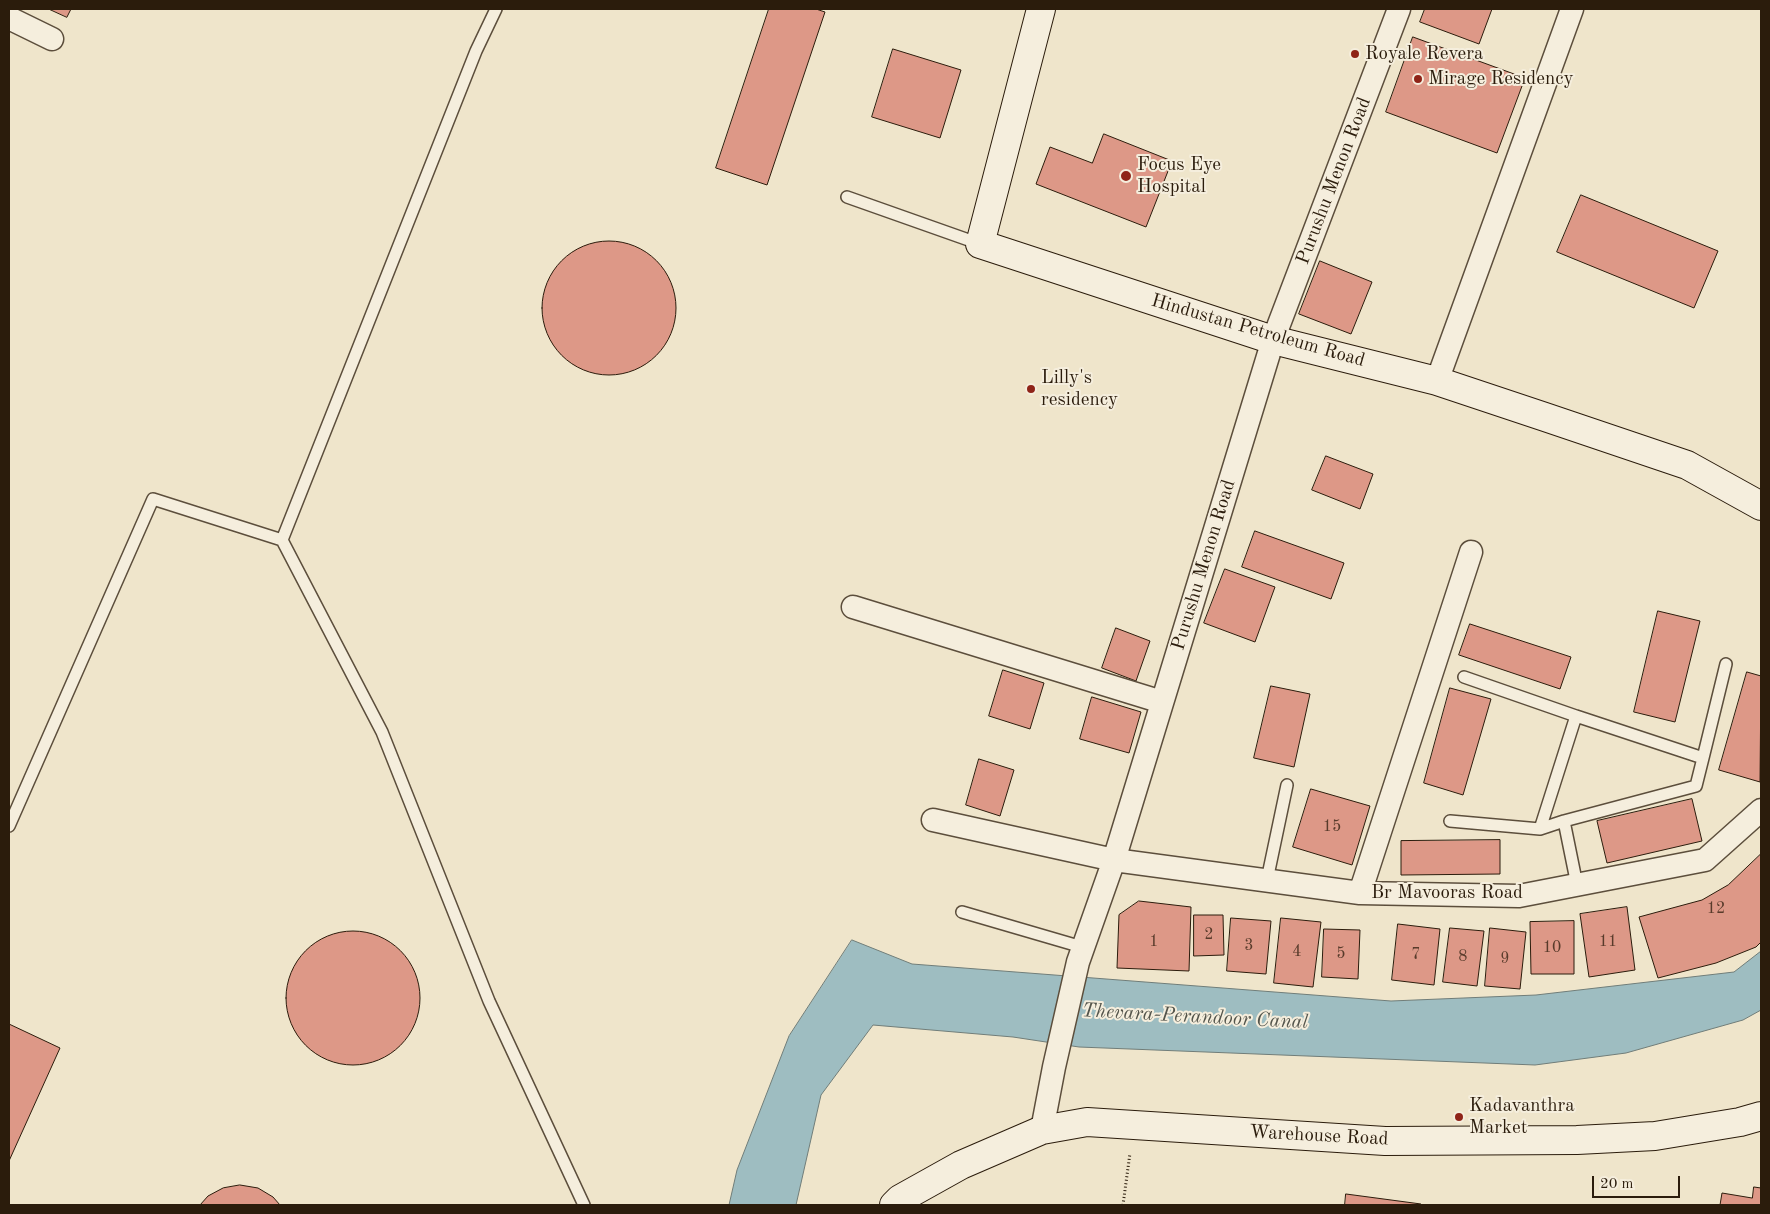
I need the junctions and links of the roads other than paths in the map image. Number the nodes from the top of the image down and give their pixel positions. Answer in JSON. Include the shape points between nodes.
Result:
{"nodes":[{"id":1,"x":496,"y":9,"type":"edge"},
{"id":2,"x":1041,"y":9,"type":"edge"},
{"id":3,"x":1399,"y":9,"type":"edge"},
{"id":4,"x":1572,"y":9,"type":"edge"},
{"id":5,"x":9,"y":18,"type":"edge"},
{"id":6,"x":52,"y":39,"type":"dead end"},
{"id":7,"x":847,"y":196,"type":"dead end"},
{"id":8,"x":980,"y":244,"type":"junction"},
{"id":9,"x":1273,"y":340,"type":"junction"},
{"id":10,"x":1437,"y":381,"type":"junction"},
{"id":11,"x":1761,"y":506,"type":"edge"},
{"id":12,"x":282,"y":540,"type":"junction"},
{"id":13,"x":1471,"y":552,"type":"dead end"},
{"id":14,"x":852,"y":607,"type":"dead end"},
{"id":15,"x":1726,"y":664,"type":"dead end"},
{"id":16,"x":1464,"y":677,"type":"dead end"},
{"id":17,"x":1162,"y":702,"type":"junction"},
{"id":18,"x":1576,"y":716,"type":"junction"},
{"id":19,"x":1703,"y":758,"type":"junction"},
{"id":20,"x":1287,"y":785,"type":"dead end"},
{"id":21,"x":1761,"y":810,"type":"edge"},
{"id":22,"x":932,"y":820,"type":"dead end"},
{"id":23,"x":1450,"y":821,"type":"dead end"},
{"id":24,"x":1564,"y":821,"type":"junction"},
{"id":25,"x":9,"y":826,"type":"edge"},
{"id":26,"x":1540,"y":829,"type":"junction"},
{"id":27,"x":1114,"y":860,"type":"junction"},
{"id":28,"x":1267,"y":880,"type":"junction"},
{"id":29,"x":1577,"y":885,"type":"junction"},
{"id":30,"x":1360,"y":893,"type":"junction"},
{"id":31,"x":962,"y":912,"type":"dead end"},
{"id":32,"x":1080,"y":954,"type":"junction"},
{"id":33,"x":1761,"y":1116,"type":"edge"},
{"id":34,"x":1042,"y":1130,"type":"junction"},
{"id":35,"x":584,"y":1205,"type":"edge"},
{"id":36,"x":894,"y":1205,"type":"edge"}],
"edges":[{"from":1,"to":12,"type":"lane","via":[[476,51]]},
{"from":2,"to":8,"type":"street"},
{"from":3,"to":9,"type":"street","name":"Purushu Menon Road"},
{"from":4,"to":10,"type":"street"},
{"from":5,"to":6,"type":"street"},
{"from":7,"to":8,"type":"lane"},
{"from":8,"to":9,"type":"street","name":"Hindustan Petroleum Road"},
{"from":9,"to":10,"type":"street","name":"Hindustan Petroleum Road"},
{"from":9,"to":17,"type":"street","name":"Purushu Menon Road"},
{"from":10,"to":11,"type":"street","name":"Hindustan Petroleum Road","via":[[1687,465]]},
{"from":12,"to":25,"type":"lane","via":[[154,499]]},
{"from":12,"to":35,"type":"lane","via":[[382,732],[489,1000]]},
{"from":13,"to":30,"type":"street"},
{"from":14,"to":17,"type":"street"},
{"from":15,"to":19,"type":"lane"},
{"from":16,"to":18,"type":"lane"},
{"from":17,"to":27,"type":"street","name":"Purushu Menon Road"},
{"from":18,"to":19,"type":"lane"},
{"from":18,"to":26,"type":"lane"},
{"from":19,"to":24,"type":"lane","via":[[1696,786]]},
{"from":20,"to":28,"type":"lane"},
{"from":21,"to":29,"type":"street","name":"Br Mavooras Road","via":[[1705,860]]},
{"from":22,"to":27,"type":"street","name":"Br Mavooras Road"},
{"from":23,"to":26,"type":"lane"},
{"from":24,"to":26,"type":"lane"},
{"from":24,"to":29,"type":"lane"},
{"from":27,"to":28,"type":"street","name":"Br Mavooras Road"},
{"from":27,"to":32,"type":"street","name":"Purushu Menon Road"},
{"from":28,"to":30,"type":"street","name":"Br Mavooras Road"},
{"from":29,"to":30,"type":"street","name":"Br Mavooras Road","via":[[1519,896]]},
{"from":31,"to":32,"type":"lane"},
{"from":32,"to":34,"type":"street","name":"Purushu Menon Road"},
{"from":33,"to":34,"type":"street","name":"Warehouse Road","via":[[1655,1136],[1577,1140],[1385,1141],[1087,1122]]},
{"from":34,"to":36,"type":"street","name":"Warehouse Road","via":[[961,1165]]}]}
